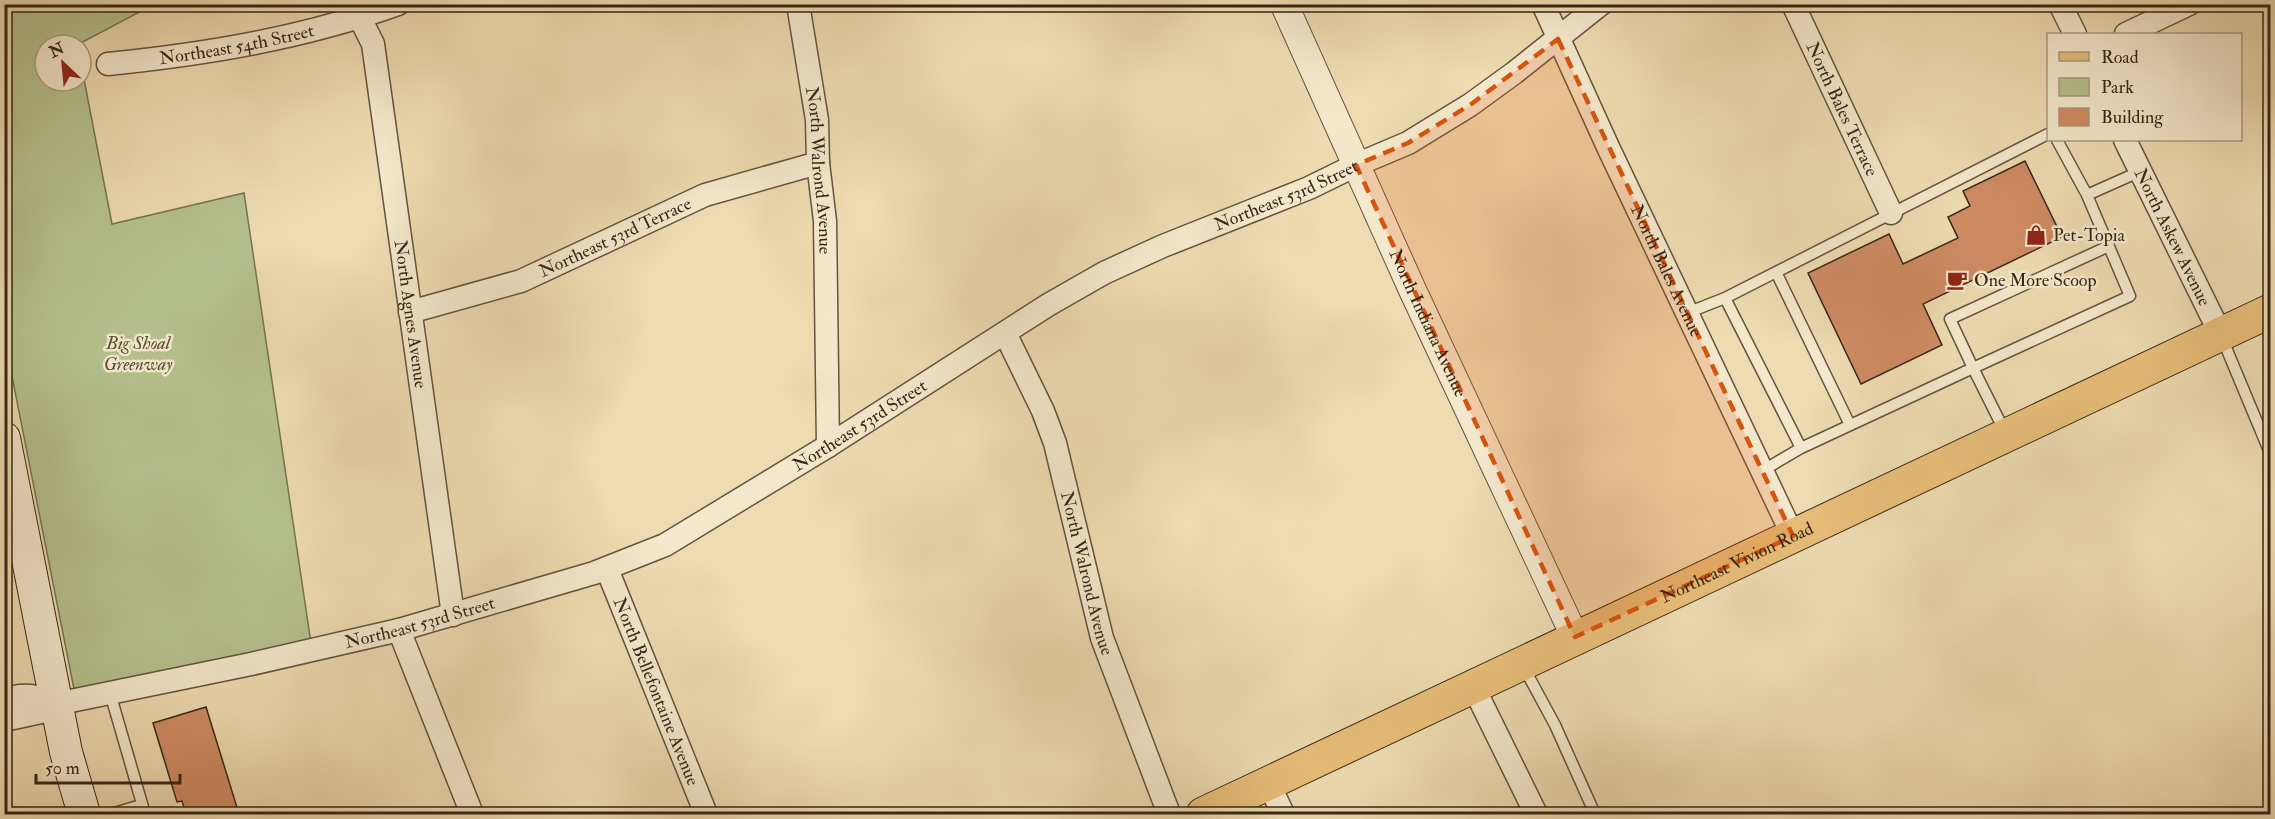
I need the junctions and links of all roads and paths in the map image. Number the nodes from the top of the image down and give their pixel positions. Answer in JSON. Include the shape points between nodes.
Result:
{"nodes":[{"id":1,"x":398,"y":4,"type":"edge"},
{"id":2,"x":798,"y":4,"type":"edge"},
{"id":3,"x":1284,"y":4,"type":"edge"},
{"id":4,"x":1542,"y":4,"type":"edge"},
{"id":5,"x":1601,"y":4,"type":"edge"},
{"id":6,"x":1793,"y":4,"type":"edge"},
{"id":7,"x":2060,"y":4,"type":"edge"},
{"id":8,"x":2189,"y":4,"type":"edge"},
{"id":9,"x":354,"y":11,"type":"edge"},
{"id":10,"x":2074,"y":33,"type":"edge"},
{"id":11,"x":2128,"y":33,"type":"edge"},
{"id":12,"x":1558,"y":39,"type":"junction"},
{"id":13,"x":108,"y":64,"type":"dead end"},
{"id":14,"x":2047,"y":135,"type":"edge"},
{"id":15,"x":2058,"y":141,"type":"edge"},
{"id":16,"x":2126,"y":141,"type":"edge"},
{"id":17,"x":819,"y":164,"type":"junction"},
{"id":18,"x":1356,"y":165,"type":"junction"},
{"id":19,"x":2141,"y":171,"type":"junction"},
{"id":20,"x":2087,"y":195,"type":"junction"},
{"id":21,"x":1891,"y":213,"type":"junction"},
{"id":22,"x":2109,"y":246,"type":"junction"},
{"id":23,"x":1776,"y":272,"type":"junction"},
{"id":24,"x":1725,"y":298,"type":"junction"},
{"id":25,"x":2271,"y":311,"type":"edge"},
{"id":26,"x":410,"y":312,"type":"junction"},
{"id":27,"x":1687,"y":313,"type":"junction"},
{"id":28,"x":1005,"y":333,"type":"junction"},
{"id":29,"x":2221,"y":335,"type":"junction"},
{"id":30,"x":1973,"y":368,"type":"junction"},
{"id":31,"x":1850,"y":425,"type":"junction"},
{"id":32,"x":2007,"y":435,"type":"junction"},
{"id":33,"x":4,"y":438,"type":"edge"},
{"id":34,"x":828,"y":446,"type":"junction"},
{"id":35,"x":1801,"y":448,"type":"junction"},
{"id":36,"x":2271,"y":453,"type":"edge"},
{"id":37,"x":1762,"y":471,"type":"junction"},
{"id":38,"x":1793,"y":536,"type":"junction"},
{"id":39,"x":607,"y":569,"type":"junction"},
{"id":40,"x":453,"y":615,"type":"junction"},
{"id":41,"x":399,"y":630,"type":"junction"},
{"id":42,"x":1575,"y":638,"type":"junction"},
{"id":43,"x":1522,"y":663,"type":"junction"},
{"id":44,"x":1473,"y":686,"type":"junction"},
{"id":45,"x":110,"y":693,"type":"junction"},
{"id":46,"x":4,"y":700,"type":"edge"},
{"id":47,"x":56,"y":704,"type":"junction"},
{"id":48,"x":4,"y":720,"type":"edge"},
{"id":49,"x":1269,"y":784,"type":"junction"},
{"id":50,"x":143,"y":810,"type":"edge"},
{"id":51,"x":84,"y":814,"type":"edge"},
{"id":52,"x":111,"y":814,"type":"edge"},
{"id":53,"x":472,"y":814,"type":"edge"},
{"id":54,"x":706,"y":814,"type":"edge"},
{"id":55,"x":1169,"y":814,"type":"edge"},
{"id":56,"x":1203,"y":814,"type":"edge"},
{"id":57,"x":1283,"y":814,"type":"edge"},
{"id":58,"x":1536,"y":814,"type":"edge"},
{"id":59,"x":1595,"y":814,"type":"edge"}],
"edges":[{"from":1,"to":9,"type":"street","name":"Northeast 54th Street"},
{"from":2,"to":17,"type":"street","name":"North Walrond Avenue","via":[[817,120]]},
{"from":3,"to":18,"type":"street","name":"North Indiana Avenue"},
{"from":4,"to":12,"type":"street","name":"North Bales Avenue"},
{"from":5,"to":12,"type":"street","name":"Northeast 53rd Street"},
{"from":6,"to":21,"type":"street","name":"North Bales Terrace"},
{"from":7,"to":10,"type":"street"},
{"from":8,"to":11,"type":"street"},
{"from":9,"to":13,"type":"street","name":"Northeast 54th Street","via":[[230,49]]},
{"from":9,"to":26,"type":"street","name":"North Agnes Avenue","via":[[373,44]]},
{"from":12,"to":18,"type":"street","name":"Northeast 53rd Street","via":[[1470,105],[1408,143]]},
{"from":12,"to":27,"type":"street","name":"North Bales Avenue"},
{"from":14,"to":21,"type":"lane"},
{"from":15,"to":20,"type":"lane"},
{"from":16,"to":19,"type":"street","name":"North Askew Avenue"},
{"from":17,"to":26,"type":"street","name":"Northeast 53rd Terrace","via":[[705,195],[521,281]]},
{"from":17,"to":34,"type":"street","name":"North Walrond Avenue","via":[[825,221]]},
{"from":18,"to":28,"type":"street","name":"Northeast 53rd Street","via":[[1104,273]]},
{"from":18,"to":42,"type":"street","name":"North Indiana Avenue"},
{"from":19,"to":20,"type":"lane"},
{"from":19,"to":29,"type":"street","name":"North Askew Avenue"},
{"from":20,"to":22,"type":"lane"},
{"from":21,"to":23,"type":"lane"},
{"from":22,"to":30,"type":"lane","via":[[2130,296]]},
{"from":22,"to":30,"type":"lane","via":[[1950,319]]},
{"from":23,"to":24,"type":"lane"},
{"from":23,"to":31,"type":"lane"},
{"from":24,"to":27,"type":"lane"},
{"from":24,"to":35,"type":"lane"},
{"from":25,"to":29,"type":"main road","name":"Northeast Vivion Road"},
{"from":26,"to":40,"type":"street","name":"North Agnes Avenue"},
{"from":27,"to":37,"type":"street","name":"North Bales Avenue"},
{"from":28,"to":34,"type":"street","name":"Northeast 53rd Street"},
{"from":28,"to":55,"type":"street","name":"North Walrond Avenue","via":[[1055,443],[1101,638]]},
{"from":29,"to":32,"type":"main road","name":"Northeast Vivion Road"},
{"from":29,"to":36,"type":"lane"},
{"from":30,"to":31,"type":"lane"},
{"from":30,"to":32,"type":"lane"},
{"from":31,"to":35,"type":"lane"},
{"from":32,"to":38,"type":"main road","name":"Northeast Vivion Road"},
{"from":33,"to":47,"type":"main road"},
{"from":34,"to":39,"type":"street","name":"Northeast 53rd Street","via":[[665,545]]},
{"from":35,"to":37,"type":"lane"},
{"from":37,"to":38,"type":"street","name":"North Bales Avenue"},
{"from":38,"to":42,"type":"main road","name":"Northeast Vivion Road"},
{"from":39,"to":40,"type":"street","name":"Northeast 53rd Street"},
{"from":39,"to":54,"type":"street","name":"North Bellefontaine Avenue"},
{"from":40,"to":41,"type":"street","name":"Northeast 53rd Street"},
{"from":41,"to":45,"type":"street","name":"Northeast 53rd Street"},
{"from":41,"to":53,"type":"street"},
{"from":42,"to":43,"type":"main road","name":"Northeast Vivion Road"},
{"from":43,"to":44,"type":"main road","name":"Northeast Vivion Road"},
{"from":43,"to":59,"type":"lane"},
{"from":44,"to":49,"type":"main road","name":"Northeast Vivion Road"},
{"from":44,"to":58,"type":"street"},
{"from":45,"to":47,"type":"street","name":"Northeast 53rd Street"},
{"from":45,"to":50,"type":"lane"},
{"from":46,"to":47,"type":"street","name":"Northeast 53rd Street","via":[[35,695]]},
{"from":47,"to":48,"type":"street","name":"Northeast 53rd Street","via":[[46,711]]},
{"from":47,"to":51,"type":"main road"},
{"from":49,"to":56,"type":"main road","name":"Northeast Vivion Road"},
{"from":49,"to":57,"type":"street"},
{"from":50,"to":52,"type":"lane"}]}
